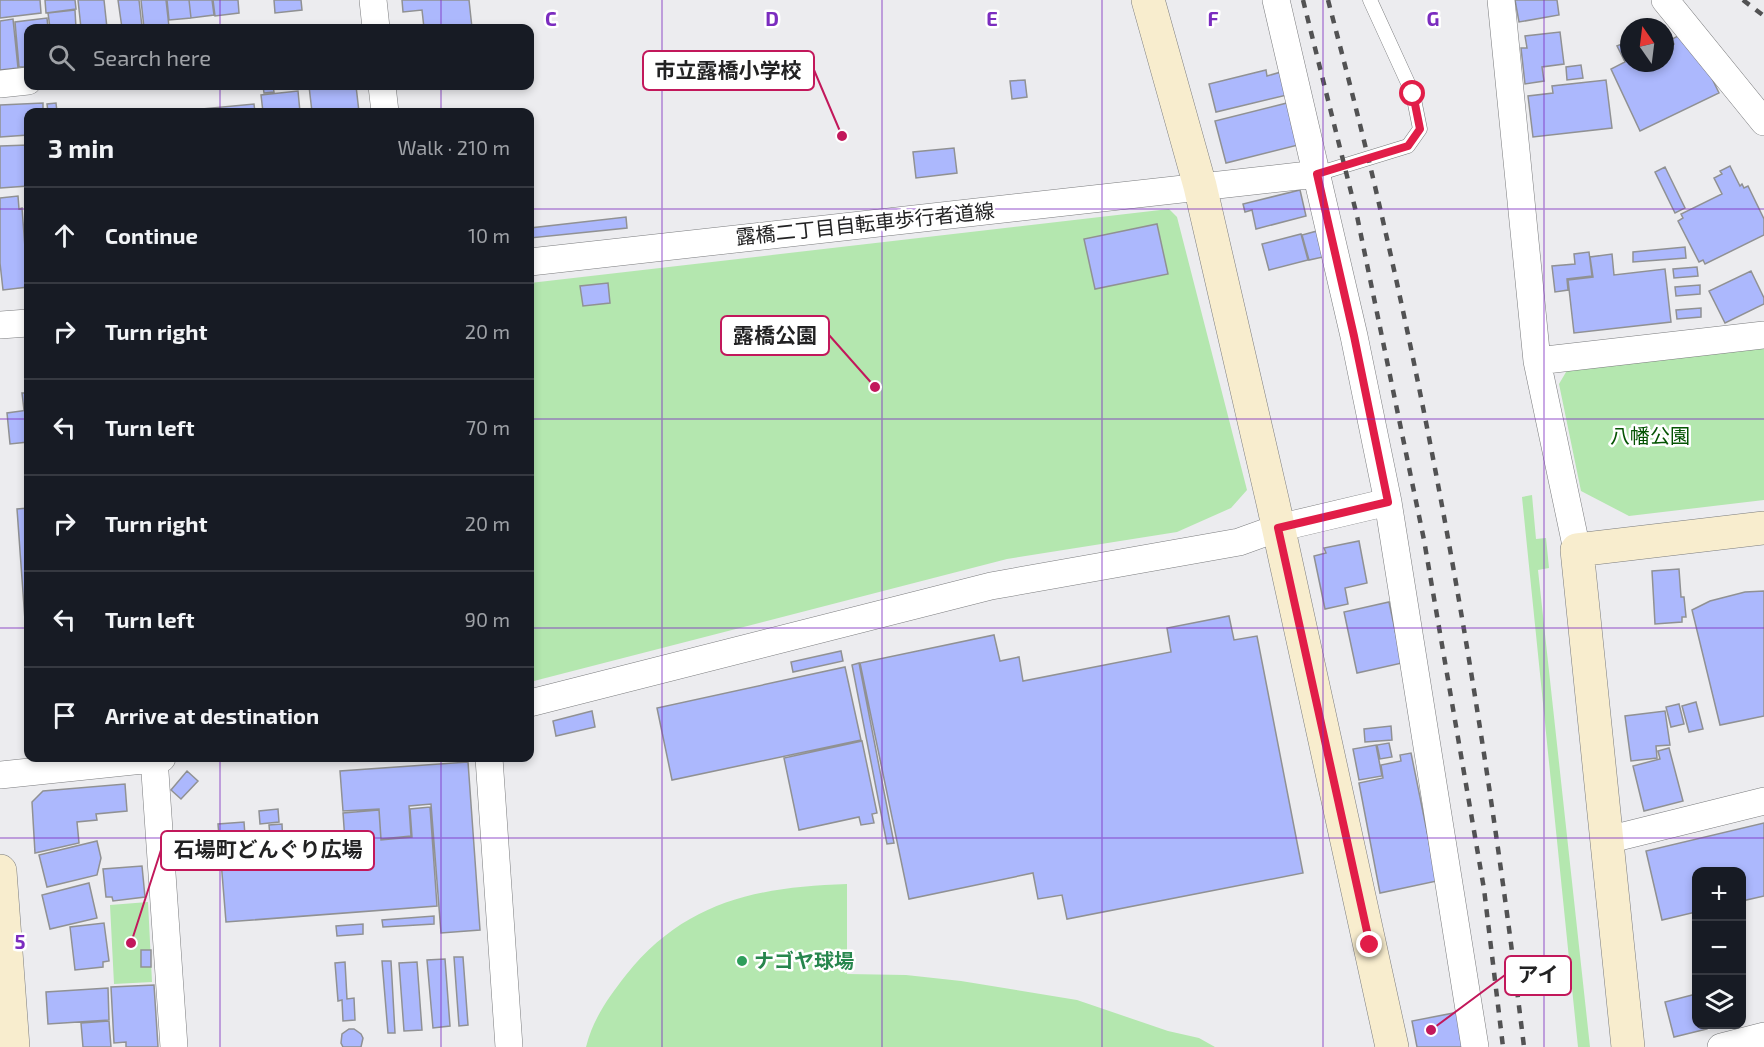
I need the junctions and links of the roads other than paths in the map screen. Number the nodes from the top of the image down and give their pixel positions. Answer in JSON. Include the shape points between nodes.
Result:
{"nodes":[{"id":1,"x":372,"y":0,"type":"edge"},
{"id":2,"x":1148,"y":0,"type":"edge"},
{"id":3,"x":1276,"y":0,"type":"edge"},
{"id":4,"x":1370,"y":0,"type":"edge"},
{"id":5,"x":1501,"y":0,"type":"edge"},
{"id":6,"x":1665,"y":0,"type":"edge"},
{"id":7,"x":375,"y":24,"type":"edge"},
{"id":8,"x":24,"y":81,"type":"edge"},
{"id":9,"x":0,"y":84,"type":"edge"},
{"id":10,"x":383,"y":90,"type":"edge"},
{"id":11,"x":385,"y":108,"type":"edge"},
{"id":12,"x":1764,"y":122,"type":"edge"},
{"id":13,"x":1317,"y":174,"type":"junction"},
{"id":14,"x":1200,"y":186,"type":"junction"},
{"id":15,"x":534,"y":261,"type":"edge"},
{"id":16,"x":24,"y":323,"type":"edge"},
{"id":17,"x":0,"y":325,"type":"edge"},
{"id":18,"x":1764,"y":335,"type":"edge"},
{"id":19,"x":1537,"y":361,"type":"junction"},
{"id":20,"x":1388,"y":502,"type":"junction"},
{"id":21,"x":1278,"y":528,"type":"junction"},
{"id":22,"x":1764,"y":528,"type":"edge"},
{"id":23,"x":1577,"y":550,"type":"junction"},
{"id":24,"x":534,"y":702,"type":"edge"},
{"id":25,"x":120,"y":762,"type":"edge"},
{"id":26,"x":157,"y":762,"type":"edge"},
{"id":27,"x":489,"y":762,"type":"edge"},
{"id":28,"x":0,"y":775,"type":"edge"},
{"id":29,"x":1764,"y":801,"type":"edge"},
{"id":30,"x":1607,"y":840,"type":"junction"},
{"id":31,"x":0,"y":871,"type":"edge"},
{"id":32,"x":2,"y":939,"type":"edge"},
{"id":33,"x":1764,"y":1036,"type":"edge"},
{"id":34,"x":13,"y":1047,"type":"edge"},
{"id":35,"x":174,"y":1047,"type":"edge"},
{"id":36,"x":509,"y":1047,"type":"edge"},
{"id":37,"x":1392,"y":1047,"type":"edge"},
{"id":38,"x":1475,"y":1047,"type":"edge"},
{"id":39,"x":1628,"y":1047,"type":"edge"},
{"id":40,"x":1721,"y":1047,"type":"edge"}],
"edges":[{"from":1,"to":7,"type":"street"},
{"from":2,"to":14,"type":"street"},
{"from":3,"to":13,"type":"street"},
{"from":4,"to":13,"type":"lane","via":[[1413,94],[1420,129],[1408,146]]},
{"from":5,"to":19,"type":"street"},
{"from":6,"to":12,"type":"street"},
{"from":8,"to":9,"type":"street"},
{"from":10,"to":11,"type":"street"},
{"from":13,"to":14,"type":"street","name":"露橋二丁目自転車歩行者道線"},
{"from":13,"to":20,"type":"street"},
{"from":14,"to":15,"type":"street","name":"露橋二丁目自転車歩行者道線"},
{"from":14,"to":21,"type":"street"},
{"from":16,"to":17,"type":"street"},
{"from":18,"to":19,"type":"street"},
{"from":19,"to":23,"type":"street"},
{"from":20,"to":21,"type":"street"},
{"from":20,"to":38,"type":"street"},
{"from":21,"to":24,"type":"street","via":[[1239,542],[991,586]]},
{"from":21,"to":37,"type":"street"},
{"from":22,"to":23,"type":"street"},
{"from":23,"to":30,"type":"street"},
{"from":25,"to":28,"type":"street"},
{"from":26,"to":35,"type":"street"},
{"from":27,"to":36,"type":"street"},
{"from":29,"to":30,"type":"street"},
{"from":30,"to":39,"type":"street"},
{"from":31,"to":32,"type":"street"},
{"from":32,"to":34,"type":"street"},
{"from":33,"to":40,"type":"street"}]}
